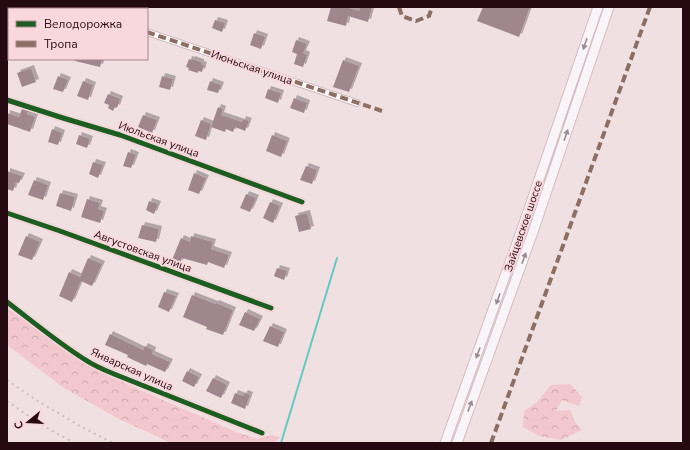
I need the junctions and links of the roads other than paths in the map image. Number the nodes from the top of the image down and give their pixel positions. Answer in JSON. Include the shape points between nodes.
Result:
{"nodes":[{"id":1,"x":598,"y":7,"type":"edge"},
{"id":2,"x":609,"y":7,"type":"edge"},
{"id":3,"x":148,"y":32,"type":"edge"},
{"id":4,"x":7,"y":100,"type":"edge"},
{"id":5,"x":357,"y":103,"type":"dead end"},
{"id":6,"x":302,"y":202,"type":"dead end"},
{"id":7,"x":7,"y":213,"type":"edge"},
{"id":8,"x":7,"y":302,"type":"edge"},
{"id":9,"x":271,"y":308,"type":"dead end"},
{"id":10,"x":262,"y":433,"type":"dead end"},
{"id":11,"x":445,"y":443,"type":"edge"},
{"id":12,"x":457,"y":443,"type":"edge"}],
"edges":[{"from":1,"to":11,"type":"main road","name":"Зайцевское шоссе","one_way":true},
{"from":12,"to":2,"type":"main road","name":"Зайцевское шоссе","one_way":true,"via":[[533,232]]},
{"from":3,"to":5,"type":"street","name":"Июньская улица"},
{"from":4,"to":6,"type":"street","name":"Июльская улица","via":[[120,135]]},
{"from":7,"to":9,"type":"street","name":"Августовская улица"},
{"from":8,"to":10,"type":"street","name":"Январская улица","via":[[91,363]]}]}
